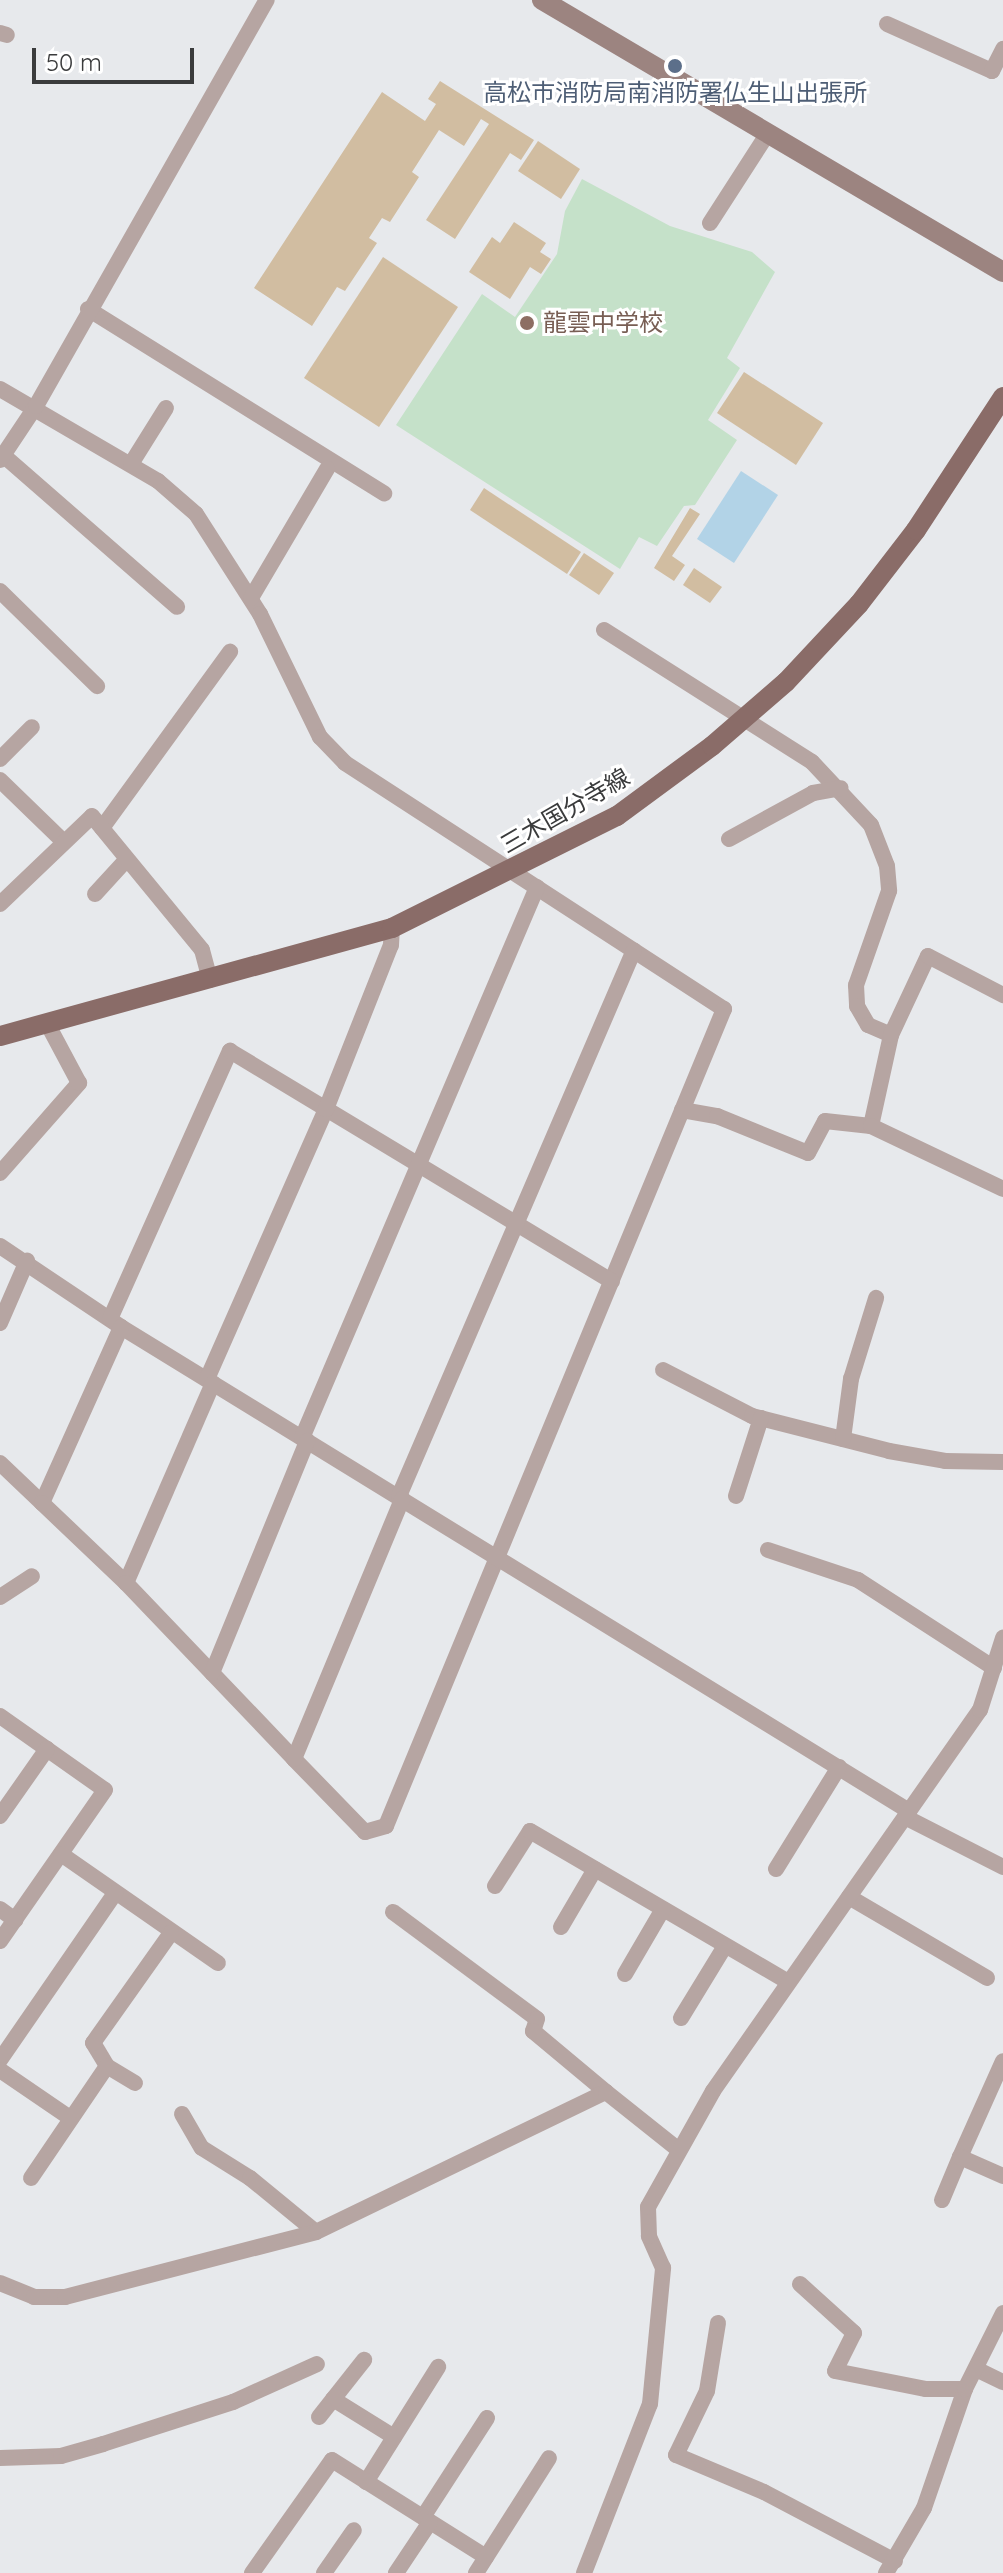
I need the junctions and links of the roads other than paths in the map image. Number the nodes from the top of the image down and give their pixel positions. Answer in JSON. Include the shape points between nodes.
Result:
{"nodes":[{"id":1,"x":267,"y":0,"type":"edge"},
{"id":2,"x":542,"y":0,"type":"edge"},
{"id":3,"x":887,"y":24,"type":"dead end"},
{"id":4,"x":1003,"y":49,"type":"edge"},
{"id":5,"x":768,"y":133,"type":"junction"},
{"id":6,"x":710,"y":223,"type":"dead end"},
{"id":7,"x":1003,"y":272,"type":"edge"},
{"id":8,"x":88,"y":309,"type":"junction"},
{"id":9,"x":0,"y":389,"type":"edge"},
{"id":10,"x":1003,"y":397,"type":"edge"},
{"id":11,"x":36,"y":406,"type":"junction"},
{"id":12,"x":166,"y":408,"type":"dead end"},
{"id":13,"x":2,"y":457,"type":"edge"},
{"id":14,"x":131,"y":464,"type":"junction"},
{"id":15,"x":327,"y":469,"type":"dead end"},
{"id":16,"x":384,"y":493,"type":"dead end"},
{"id":17,"x":0,"y":591,"type":"edge"},
{"id":18,"x":251,"y":598,"type":"junction"},
{"id":19,"x":177,"y":607,"type":"dead end"},
{"id":20,"x":604,"y":630,"type":"dead end"},
{"id":21,"x":230,"y":652,"type":"dead end"},
{"id":22,"x":97,"y":686,"type":"dead end"},
{"id":23,"x":744,"y":718,"type":"junction"},
{"id":24,"x":32,"y":727,"type":"dead end"},
{"id":25,"x":0,"y":759,"type":"edge"},
{"id":26,"x":0,"y":780,"type":"edge"},
{"id":27,"x":841,"y":788,"type":"junction"},
{"id":28,"x":102,"y":828,"type":"junction"},
{"id":29,"x":729,"y":839,"type":"dead end"},
{"id":30,"x":64,"y":842,"type":"junction"},
{"id":31,"x":127,"y":859,"type":"junction"},
{"id":32,"x":512,"y":872,"type":"junction"},
{"id":33,"x":537,"y":887,"type":"junction"},
{"id":34,"x":95,"y":894,"type":"dead end"},
{"id":35,"x":0,"y":904,"type":"edge"},
{"id":36,"x":392,"y":928,"type":"junction"},
{"id":37,"x":634,"y":950,"type":"junction"},
{"id":38,"x":210,"y":980,"type":"junction"},
{"id":39,"x":1003,"y":995,"type":"edge"},
{"id":40,"x":47,"y":1023,"type":"junction"},
{"id":41,"x":891,"y":1035,"type":"junction"},
{"id":42,"x":0,"y":1036,"type":"edge"},
{"id":43,"x":326,"y":1109,"type":"junction"},
{"id":44,"x":682,"y":1110,"type":"junction"},
{"id":45,"x":871,"y":1126,"type":"junction"},
{"id":46,"x":419,"y":1165,"type":"junction"},
{"id":47,"x":0,"y":1173,"type":"edge"},
{"id":48,"x":1003,"y":1189,"type":"edge"},
{"id":49,"x":517,"y":1224,"type":"junction"},
{"id":50,"x":0,"y":1246,"type":"edge"},
{"id":51,"x":27,"y":1261,"type":"junction"},
{"id":52,"x":612,"y":1281,"type":"junction"},
{"id":53,"x":876,"y":1298,"type":"dead end"},
{"id":54,"x":0,"y":1323,"type":"edge"},
{"id":55,"x":116,"y":1323,"type":"junction"},
{"id":56,"x":663,"y":1370,"type":"dead end"},
{"id":57,"x":210,"y":1381,"type":"junction"},
{"id":58,"x":761,"y":1418,"type":"junction"},
{"id":59,"x":305,"y":1439,"type":"junction"},
{"id":60,"x":843,"y":1439,"type":"junction"},
{"id":61,"x":1003,"y":1462,"type":"edge"},
{"id":62,"x":0,"y":1463,"type":"edge"},
{"id":63,"x":736,"y":1496,"type":"dead end"},
{"id":64,"x":400,"y":1497,"type":"junction"},
{"id":65,"x":42,"y":1503,"type":"junction"},
{"id":66,"x":768,"y":1550,"type":"dead end"},
{"id":67,"x":499,"y":1556,"type":"junction"},
{"id":68,"x":32,"y":1576,"type":"dead end"},
{"id":69,"x":126,"y":1583,"type":"junction"},
{"id":70,"x":0,"y":1597,"type":"edge"},
{"id":71,"x":1003,"y":1638,"type":"edge"},
{"id":72,"x":994,"y":1668,"type":"junction"},
{"id":73,"x":212,"y":1673,"type":"junction"},
{"id":74,"x":0,"y":1716,"type":"edge"},
{"id":75,"x":47,"y":1749,"type":"junction"},
{"id":76,"x":294,"y":1759,"type":"junction"},
{"id":77,"x":839,"y":1767,"type":"junction"},
{"id":78,"x":907,"y":1814,"type":"junction"},
{"id":79,"x":0,"y":1816,"type":"edge"},
{"id":80,"x":61,"y":1854,"type":"junction"},
{"id":81,"x":1003,"y":1867,"type":"edge"},
{"id":82,"x":595,"y":1869,"type":"junction"},
{"id":83,"x":776,"y":1869,"type":"dead end"},
{"id":84,"x":495,"y":1886,"type":"dead end"},
{"id":85,"x":115,"y":1893,"type":"junction"},
{"id":86,"x":849,"y":1897,"type":"junction"},
{"id":87,"x":0,"y":1909,"type":"edge"},
{"id":88,"x":663,"y":1909,"type":"junction"},
{"id":89,"x":393,"y":1912,"type":"dead end"},
{"id":90,"x":15,"y":1920,"type":"junction"},
{"id":91,"x":561,"y":1927,"type":"dead end"},
{"id":92,"x":171,"y":1933,"type":"junction"},
{"id":93,"x":0,"y":1941,"type":"edge"},
{"id":94,"x":725,"y":1946,"type":"junction"},
{"id":95,"x":218,"y":1963,"type":"dead end"},
{"id":96,"x":625,"y":1974,"type":"dead end"},
{"id":97,"x":987,"y":1978,"type":"dead end"},
{"id":98,"x":788,"y":1982,"type":"junction"},
{"id":99,"x":681,"y":2018,"type":"dead end"},
{"id":100,"x":0,"y":2060,"type":"edge"},
{"id":101,"x":1003,"y":2061,"type":"edge"},
{"id":102,"x":107,"y":2066,"type":"junction"},
{"id":103,"x":0,"y":2070,"type":"edge"},
{"id":104,"x":135,"y":2083,"type":"dead end"},
{"id":105,"x":606,"y":2092,"type":"junction"},
{"id":106,"x":182,"y":2114,"type":"dead end"},
{"id":107,"x":70,"y":2118,"type":"junction"},
{"id":108,"x":679,"y":2150,"type":"junction"},
{"id":109,"x":960,"y":2157,"type":"junction"},
{"id":110,"x":1003,"y":2176,"type":"edge"},
{"id":111,"x":31,"y":2178,"type":"dead end"},
{"id":112,"x":942,"y":2200,"type":"dead end"},
{"id":113,"x":316,"y":2232,"type":"junction"},
{"id":114,"x":0,"y":2283,"type":"edge"},
{"id":115,"x":800,"y":2284,"type":"dead end"},
{"id":116,"x":1003,"y":2313,"type":"edge"},
{"id":117,"x":718,"y":2323,"type":"dead end"},
{"id":118,"x":364,"y":2360,"type":"dead end"},
{"id":119,"x":317,"y":2364,"type":"dead end"},
{"id":120,"x":438,"y":2367,"type":"dead end"},
{"id":121,"x":976,"y":2369,"type":"junction"},
{"id":122,"x":1003,"y":2382,"type":"edge"},
{"id":123,"x":965,"y":2389,"type":"junction"},
{"id":124,"x":333,"y":2399,"type":"junction"},
{"id":125,"x":319,"y":2417,"type":"dead end"},
{"id":126,"x":487,"y":2418,"type":"dead end"},
{"id":127,"x":394,"y":2437,"type":"junction"},
{"id":128,"x":0,"y":2458,"type":"edge"},
{"id":129,"x":549,"y":2458,"type":"dead end"},
{"id":130,"x":366,"y":2482,"type":"junction"},
{"id":131,"x":426,"y":2519,"type":"junction"},
{"id":132,"x":354,"y":2530,"type":"dead end"},
{"id":133,"x":486,"y":2557,"type":"junction"},
{"id":134,"x":890,"y":2567,"type":"edge"},
{"id":135,"x":256,"y":2571,"type":"edge"},
{"id":136,"x":324,"y":2573,"type":"edge"},
{"id":137,"x":396,"y":2573,"type":"edge"},
{"id":138,"x":476,"y":2573,"type":"edge"},
{"id":139,"x":584,"y":2573,"type":"edge"}],
"edges":[{"from":1,"to":8,"type":"street"},
{"from":2,"to":5,"type":"street"},
{"from":3,"to":4,"type":"street","via":[[992,71]]},
{"from":5,"to":6,"type":"street"},
{"from":5,"to":7,"type":"street"},
{"from":8,"to":11,"type":"street"},
{"from":8,"to":16,"type":"street"},
{"from":9,"to":11,"type":"street"},
{"from":10,"to":23,"type":"main road","name":"三木国分寺線","via":[[916,530],[859,604]]},
{"from":11,"to":13,"type":"street"},
{"from":11,"to":14,"type":"street"},
{"from":12,"to":14,"type":"street"},
{"from":13,"to":19,"type":"street"},
{"from":14,"to":18,"type":"street","via":[[196,514]]},
{"from":15,"to":18,"type":"street"},
{"from":17,"to":22,"type":"street"},
{"from":18,"to":32,"type":"street","via":[[320,737],[345,763]]},
{"from":20,"to":23,"type":"street"},
{"from":21,"to":28,"type":"street"},
{"from":23,"to":27,"type":"street"},
{"from":23,"to":32,"type":"main road","name":"三木国分寺線","via":[[617,816]]},
{"from":24,"to":25,"type":"street"},
{"from":26,"to":30,"type":"street"},
{"from":27,"to":29,"type":"street","via":[[813,793]]},
{"from":27,"to":41,"type":"street","via":[[871,825],[887,866],[889,891],[856,985],[857,1006],[868,1025]]},
{"from":28,"to":30,"type":"street","via":[[92,816]]},
{"from":28,"to":31,"type":"street"},
{"from":30,"to":35,"type":"street"},
{"from":31,"to":34,"type":"street"},
{"from":31,"to":38,"type":"street","via":[[202,950]]},
{"from":32,"to":33,"type":"street"},
{"from":32,"to":36,"type":"main road","name":"三木国分寺線"},
{"from":33,"to":37,"type":"street"},
{"from":33,"to":46,"type":"street"},
{"from":36,"to":38,"type":"main road","name":"三木国分寺線"},
{"from":36,"to":43,"type":"street","via":[[391,945]]},
{"from":37,"to":44,"type":"street","via":[[724,1009]]},
{"from":37,"to":49,"type":"street"},
{"from":38,"to":40,"type":"main road","name":"三木国分寺線"},
{"from":39,"to":41,"type":"street","via":[[928,956]]},
{"from":40,"to":42,"type":"main road","name":"三木国分寺線"},
{"from":40,"to":47,"type":"street","via":[[79,1083]]},
{"from":41,"to":45,"type":"street"},
{"from":43,"to":46,"type":"street"},
{"from":43,"to":55,"type":"street","via":[[230,1051]]},
{"from":43,"to":57,"type":"street"},
{"from":44,"to":45,"type":"street","via":[[717,1116],[808,1153],[825,1121]]},
{"from":44,"to":52,"type":"street"},
{"from":45,"to":48,"type":"street"},
{"from":46,"to":49,"type":"street"},
{"from":46,"to":59,"type":"street"},
{"from":49,"to":52,"type":"street"},
{"from":49,"to":64,"type":"street"},
{"from":50,"to":51,"type":"street"},
{"from":51,"to":54,"type":"street"},
{"from":51,"to":55,"type":"street"},
{"from":52,"to":67,"type":"street"},
{"from":53,"to":60,"type":"street","via":[[851,1379]]},
{"from":55,"to":57,"type":"street"},
{"from":55,"to":65,"type":"street"},
{"from":56,"to":58,"type":"street"},
{"from":57,"to":59,"type":"street"},
{"from":57,"to":69,"type":"street"},
{"from":58,"to":60,"type":"street"},
{"from":58,"to":63,"type":"street"},
{"from":59,"to":64,"type":"street"},
{"from":59,"to":73,"type":"street"},
{"from":60,"to":61,"type":"street","via":[[945,1461]]},
{"from":62,"to":65,"type":"street"},
{"from":64,"to":67,"type":"street"},
{"from":64,"to":76,"type":"street"},
{"from":65,"to":69,"type":"street"},
{"from":66,"to":72,"type":"street","via":[[858,1580]]},
{"from":67,"to":76,"type":"street","via":[[386,1826],[365,1832]]},
{"from":67,"to":77,"type":"street"},
{"from":68,"to":70,"type":"street"},
{"from":69,"to":73,"type":"street"},
{"from":71,"to":72,"type":"street"},
{"from":72,"to":78,"type":"street","via":[[980,1710]]},
{"from":73,"to":76,"type":"street"},
{"from":74,"to":75,"type":"street"},
{"from":75,"to":79,"type":"street"},
{"from":75,"to":80,"type":"street","via":[[105,1790]]},
{"from":77,"to":78,"type":"street"},
{"from":77,"to":83,"type":"street"},
{"from":78,"to":81,"type":"street"},
{"from":78,"to":86,"type":"street"},
{"from":80,"to":85,"type":"street"},
{"from":80,"to":90,"type":"street"},
{"from":82,"to":84,"type":"street","via":[[530,1831]]},
{"from":82,"to":88,"type":"street"},
{"from":82,"to":91,"type":"street"},
{"from":85,"to":92,"type":"street"},
{"from":85,"to":100,"type":"street"},
{"from":86,"to":97,"type":"street"},
{"from":86,"to":98,"type":"street"},
{"from":87,"to":90,"type":"street"},
{"from":88,"to":94,"type":"street"},
{"from":88,"to":96,"type":"street"},
{"from":89,"to":105,"type":"street","via":[[537,2019],[533,2031]]},
{"from":90,"to":93,"type":"street"},
{"from":92,"to":95,"type":"street"},
{"from":92,"to":102,"type":"street","via":[[93,2043]]},
{"from":94,"to":98,"type":"street"},
{"from":94,"to":99,"type":"street"},
{"from":98,"to":108,"type":"street"},
{"from":101,"to":109,"type":"street"},
{"from":102,"to":104,"type":"street"},
{"from":102,"to":107,"type":"street"},
{"from":103,"to":107,"type":"street"},
{"from":105,"to":108,"type":"street"},
{"from":105,"to":113,"type":"street"},
{"from":106,"to":113,"type":"street","via":[[202,2148],[250,2178]]},
{"from":107,"to":111,"type":"street"},
{"from":108,"to":139,"type":"street","via":[[648,2207],[649,2236],[663,2268],[650,2404]]},
{"from":109,"to":110,"type":"street"},
{"from":109,"to":112,"type":"street"},
{"from":113,"to":114,"type":"street","via":[[65,2297],[34,2297]]},
{"from":115,"to":123,"type":"street","via":[[854,2333],[835,2371],[926,2389]]},
{"from":116,"to":121,"type":"street"},
{"from":117,"to":134,"type":"street","via":[[707,2391],[676,2455],[764,2492]]},
{"from":118,"to":124,"type":"street"},
{"from":119,"to":128,"type":"street","via":[[233,2402],[103,2444],[61,2456]]},
{"from":120,"to":127,"type":"street"},
{"from":121,"to":122,"type":"street"},
{"from":121,"to":123,"type":"street"},
{"from":123,"to":134,"type":"street","via":[[924,2508]]},
{"from":124,"to":125,"type":"street"},
{"from":124,"to":127,"type":"street"},
{"from":126,"to":131,"type":"street"},
{"from":127,"to":130,"type":"street"},
{"from":129,"to":133,"type":"street"},
{"from":130,"to":131,"type":"street"},
{"from":130,"to":135,"type":"street","via":[[332,2460]]},
{"from":131,"to":133,"type":"street"},
{"from":131,"to":137,"type":"street"},
{"from":132,"to":136,"type":"street"},
{"from":133,"to":138,"type":"street"}]}
